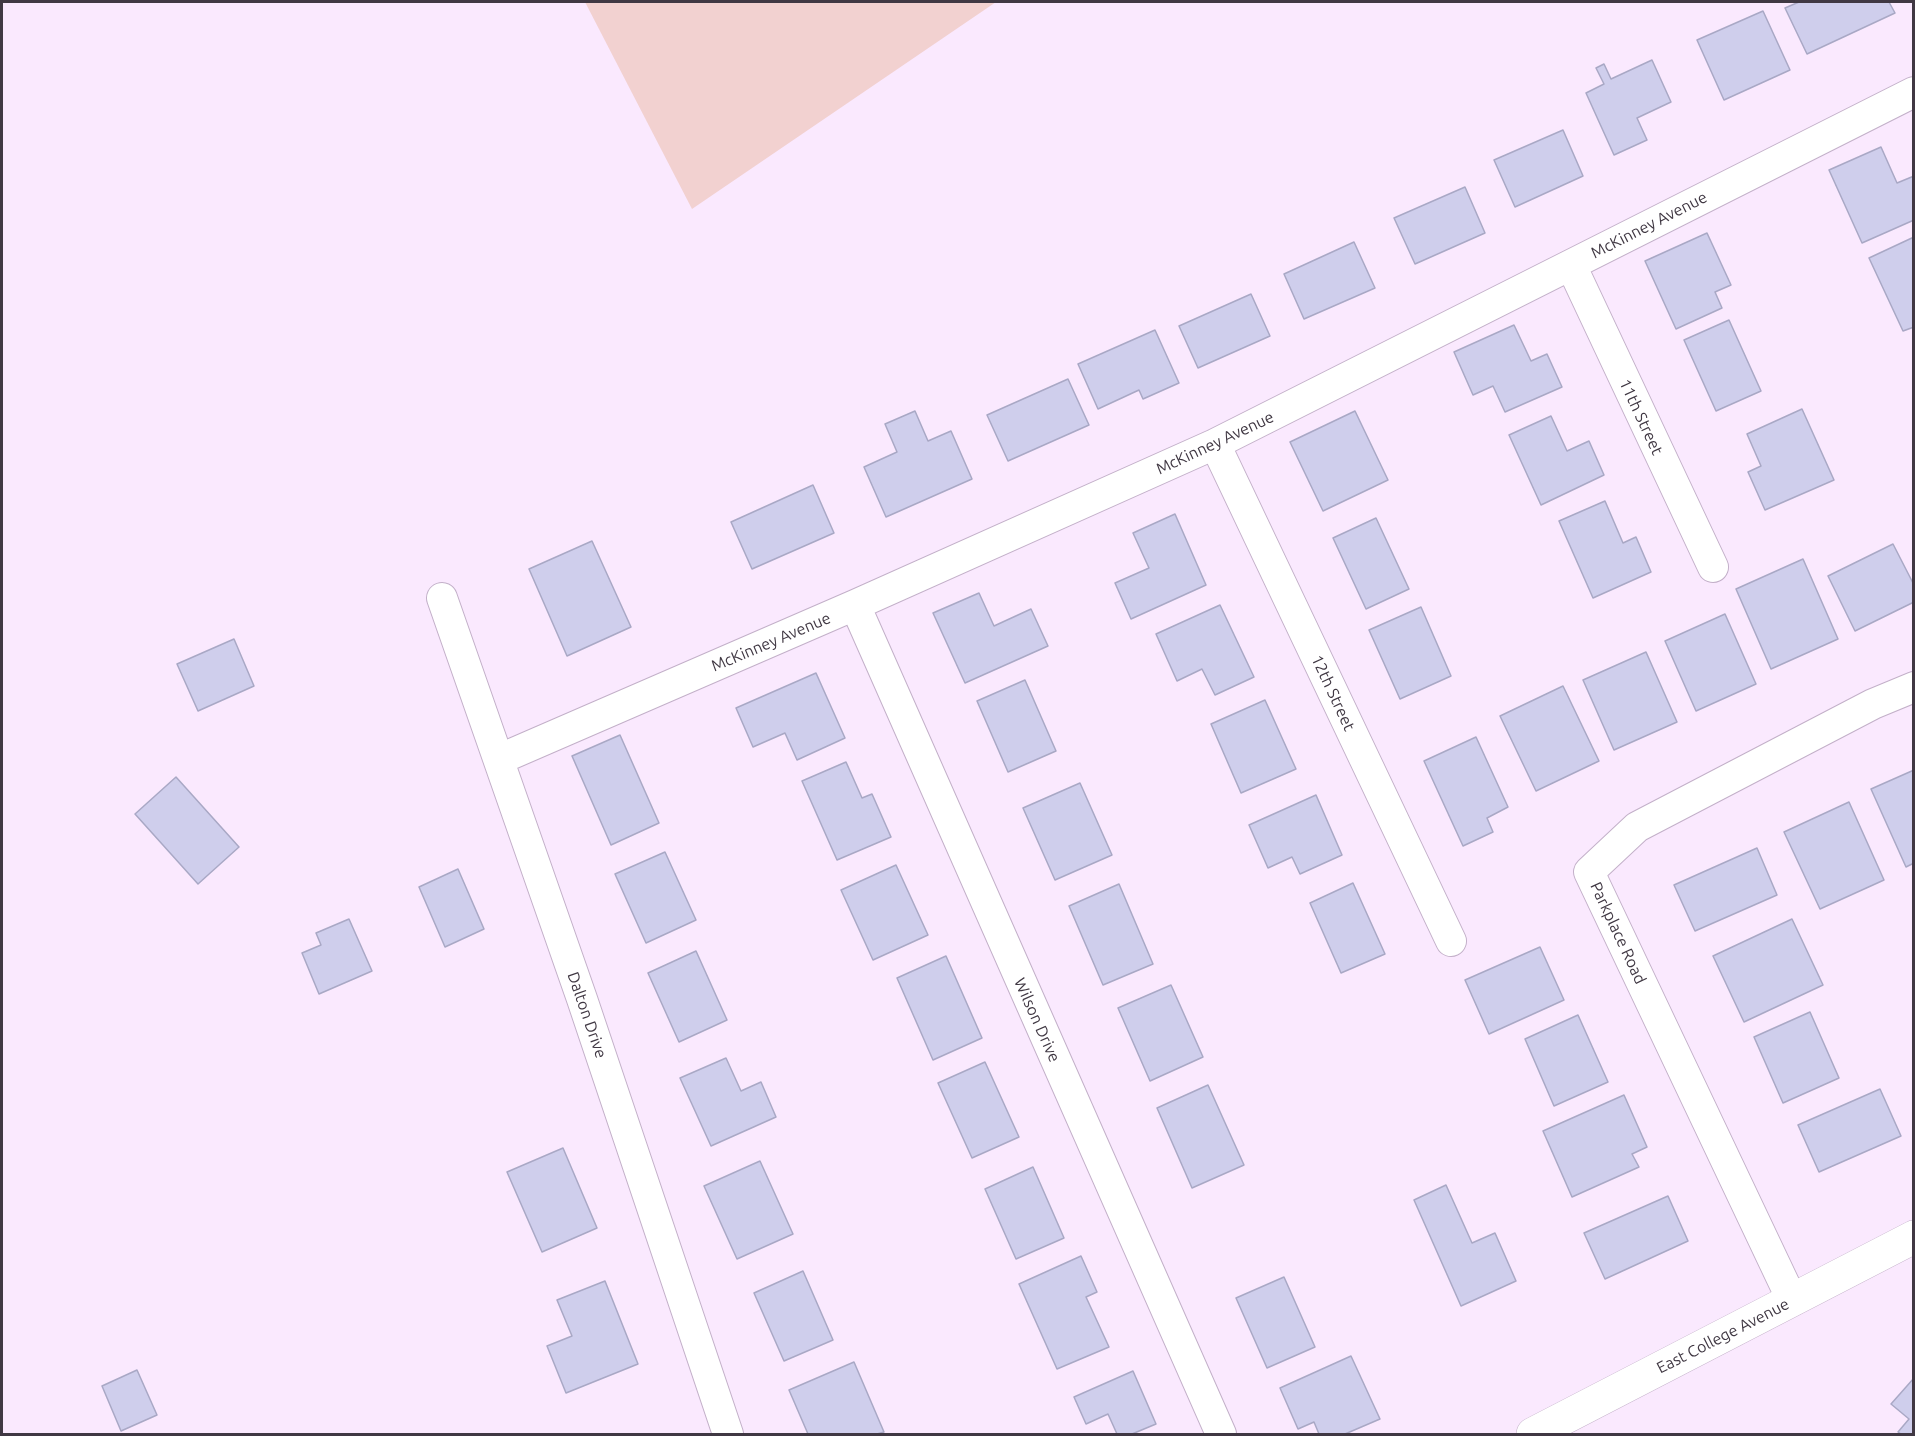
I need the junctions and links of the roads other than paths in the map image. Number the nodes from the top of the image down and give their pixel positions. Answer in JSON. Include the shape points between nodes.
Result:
{"nodes":[{"id":1,"x":1914,"y":92,"type":"edge"},
{"id":2,"x":1571,"y":265,"type":"junction"},
{"id":3,"x":1215,"y":444,"type":"junction"},
{"id":4,"x":1713,"y":567,"type":"dead end"},
{"id":5,"x":441,"y":598,"type":"dead end"},
{"id":6,"x":855,"y":605,"type":"junction"},
{"id":7,"x":1914,"y":687,"type":"edge"},
{"id":8,"x":500,"y":759,"type":"junction"},
{"id":9,"x":1451,"y":941,"type":"dead end"},
{"id":10,"x":1914,"y":1237,"type":"edge"},
{"id":11,"x":1792,"y":1300,"type":"junction"},
{"id":12,"x":728,"y":1434,"type":"edge"},
{"id":13,"x":1221,"y":1434,"type":"edge"},
{"id":14,"x":1533,"y":1434,"type":"edge"}],
"edges":[{"from":1,"to":2,"type":"street","name":"McKinney Avenue"},
{"from":2,"to":3,"type":"street","name":"McKinney Avenue"},
{"from":2,"to":4,"type":"street","name":"11th Street"},
{"from":3,"to":6,"type":"street","name":"McKinney Avenue"},
{"from":3,"to":9,"type":"street","name":"12th Street"},
{"from":5,"to":8,"type":"street","name":"Dalton Drive"},
{"from":6,"to":8,"type":"street","name":"McKinney Avenue"},
{"from":6,"to":13,"type":"street","name":"Wilson Drive"},
{"from":7,"to":11,"type":"street","name":"Parkplace Road","via":[[1873,704],[1637,827],[1589,872]]},
{"from":8,"to":12,"type":"street","name":"Dalton Drive"},
{"from":10,"to":11,"type":"street","name":"East College Avenue"},
{"from":11,"to":14,"type":"street","name":"East College Avenue"}]}
